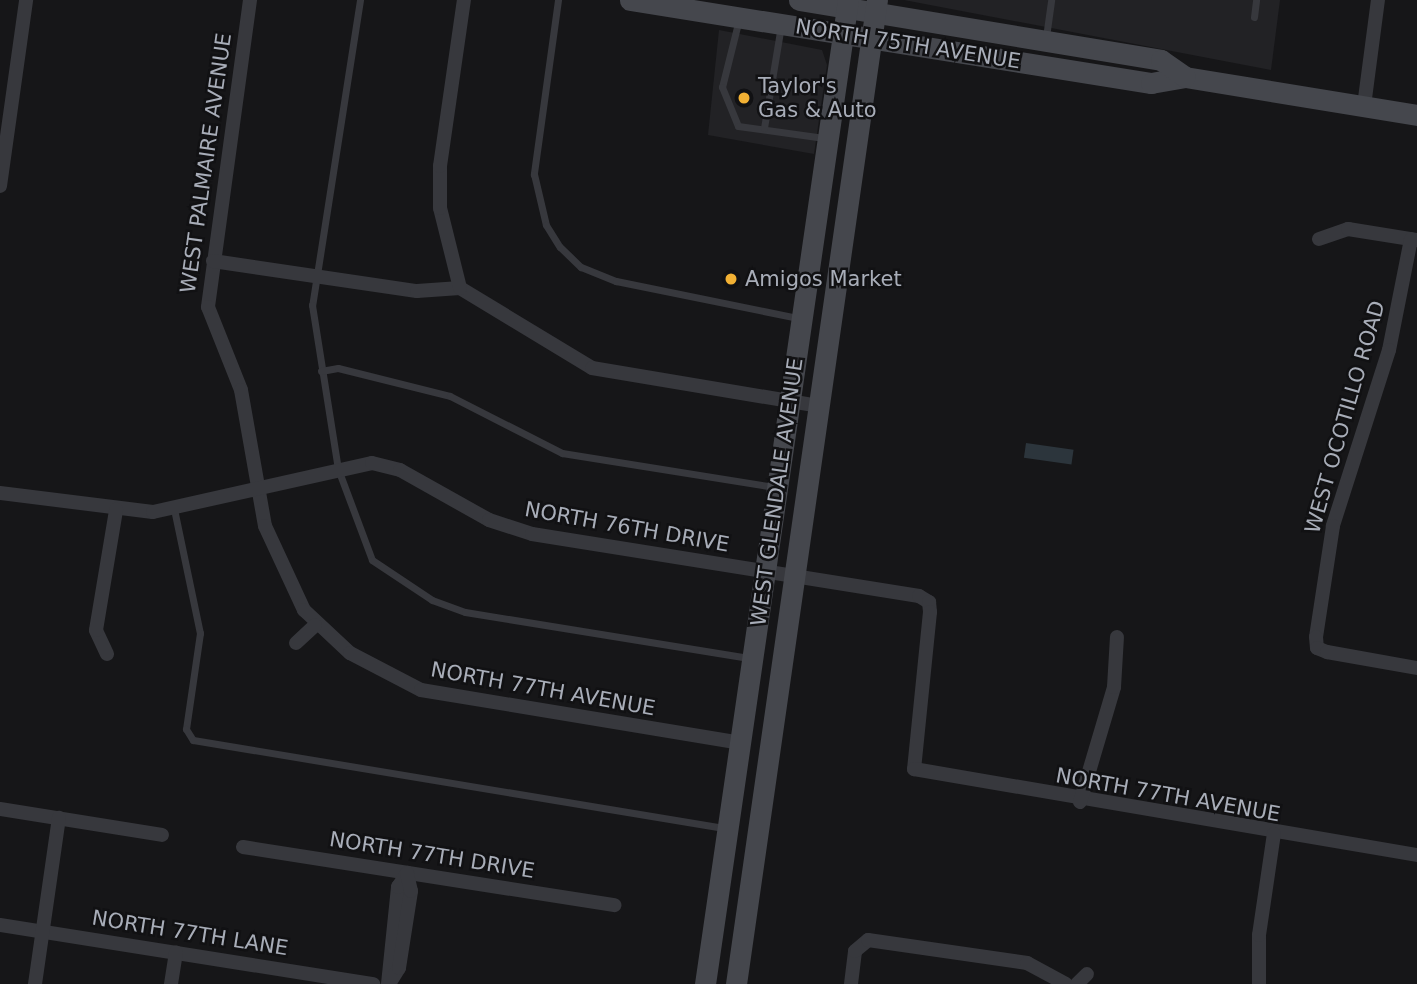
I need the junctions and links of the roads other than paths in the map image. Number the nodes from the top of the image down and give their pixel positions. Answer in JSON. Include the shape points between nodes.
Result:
{"nodes":[{"id":1,"x":26,"y":0,"type":"edge"},
{"id":2,"x":250,"y":0,"type":"edge"},
{"id":3,"x":360,"y":0,"type":"edge"},
{"id":4,"x":464,"y":0,"type":"edge"},
{"id":5,"x":558,"y":0,"type":"edge"},
{"id":6,"x":631,"y":0,"type":"edge"},
{"id":7,"x":799,"y":0,"type":"edge"},
{"id":8,"x":1051,"y":0,"type":"edge"},
{"id":9,"x":1256,"y":0,"type":"edge"},
{"id":10,"x":1378,"y":0,"type":"edge"},
{"id":11,"x":847,"y":4,"type":"edge"},
{"id":12,"x":876,"y":7,"type":"edge"},
{"id":13,"x":739,"y":17,"type":"junction"},
{"id":14,"x":1254,"y":17,"type":"dead end"},
{"id":15,"x":781,"y":24,"type":"junction"},
{"id":16,"x":844,"y":34,"type":"junction"},
{"id":17,"x":872,"y":38,"type":"junction"},
{"id":18,"x":1045,"y":42,"type":"junction"},
{"id":19,"x":1185,"y":77,"type":"junction"},
{"id":20,"x":1364,"y":106,"type":"junction"},
{"id":21,"x":1417,"y":115,"type":"edge"},
{"id":22,"x":764,"y":128,"type":"junction"},
{"id":23,"x":828,"y":139,"type":"junction"},
{"id":24,"x":0,"y":186,"type":"edge"},
{"id":25,"x":1320,"y":239,"type":"dead end"},
{"id":26,"x":1414,"y":240,"type":"edge"},
{"id":27,"x":213,"y":261,"type":"junction"},
{"id":28,"x":316,"y":276,"type":"junction"},
{"id":29,"x":460,"y":288,"type":"junction"},
{"id":30,"x":802,"y":318,"type":"junction"},
{"id":31,"x":321,"y":371,"type":"junction"},
{"id":32,"x":790,"y":401,"type":"junction"},
{"id":33,"x":820,"y":405,"type":"junction"},
{"id":34,"x":338,"y":469,"type":"junction"},
{"id":35,"x":778,"y":487,"type":"junction"},
{"id":36,"x":256,"y":491,"type":"junction"},
{"id":37,"x":0,"y":493,"type":"edge"},
{"id":38,"x":174,"y":509,"type":"junction"},
{"id":39,"x":116,"y":510,"type":"junction"},
{"id":40,"x":765,"y":572,"type":"junction"},
{"id":41,"x":796,"y":578,"type":"junction"},
{"id":42,"x":315,"y":625,"type":"junction"},
{"id":43,"x":1117,"y":637,"type":"dead end"},
{"id":44,"x":296,"y":643,"type":"dead end"},
{"id":45,"x":107,"y":653,"type":"dead end"},
{"id":46,"x":752,"y":658,"type":"junction"},
{"id":47,"x":1417,"y":668,"type":"edge"},
{"id":48,"x":740,"y":743,"type":"junction"},
{"id":49,"x":914,"y":769,"type":"joint"},
{"id":50,"x":1080,"y":802,"type":"junction"},
{"id":51,"x":0,"y":809,"type":"edge"},
{"id":52,"x":59,"y":818,"type":"junction"},
{"id":53,"x":728,"y":829,"type":"junction"},
{"id":54,"x":1274,"y":834,"type":"junction"},
{"id":55,"x":162,"y":835,"type":"dead end"},
{"id":56,"x":243,"y":847,"type":"dead end"},
{"id":57,"x":1417,"y":855,"type":"edge"},
{"id":58,"x":407,"y":873,"type":"junction"},
{"id":59,"x":614,"y":905,"type":"dead end"},
{"id":60,"x":0,"y":925,"type":"edge"},
{"id":61,"x":42,"y":931,"type":"junction"},
{"id":62,"x":176,"y":952,"type":"junction"},
{"id":63,"x":35,"y":984,"type":"edge"},
{"id":64,"x":171,"y":984,"type":"edge"},
{"id":65,"x":373,"y":984,"type":"edge"},
{"id":66,"x":388,"y":984,"type":"edge"},
{"id":67,"x":705,"y":984,"type":"edge"},
{"id":68,"x":736,"y":984,"type":"edge"},
{"id":69,"x":850,"y":984,"type":"edge"},
{"id":70,"x":1066,"y":984,"type":"edge"},
{"id":71,"x":1259,"y":984,"type":"edge"}],
"edges":[{"from":1,"to":24,"type":"street"},
{"from":2,"to":27,"type":"street","name":"WEST PALMAIRE AVENUE"},
{"from":3,"to":28,"type":"lane"},
{"from":4,"to":29,"type":"street","via":[[440,187]]},
{"from":5,"to":30,"type":"lane","via":[[534,174],[546,225],[560,247],[581,267],[616,281]]},
{"from":6,"to":13,"type":"main road","name":"NORTH 75TH AVENUE"},
{"from":7,"to":11,"type":"main road","name":"NORTH 75TH AVENUE"},
{"from":8,"to":18,"type":"lane"},
{"from":9,"to":14,"type":"lane"},
{"from":10,"to":20,"type":"street"},
{"from":11,"to":12,"type":"main road","name":"NORTH 75TH AVENUE"},
{"from":11,"to":16,"type":"main road","name":"WEST GLENDALE AVENUE"},
{"from":12,"to":17,"type":"main road","name":"WEST GLENDALE AVENUE"},
{"from":12,"to":18,"type":"main road","name":"NORTH 75TH AVENUE"},
{"from":13,"to":15,"type":"main road","name":"NORTH 75TH AVENUE"},
{"from":13,"to":22,"type":"lane","via":[[722,93],[738,126]]},
{"from":15,"to":16,"type":"main road","name":"NORTH 75TH AVENUE"},
{"from":15,"to":22,"type":"lane"},
{"from":16,"to":17,"type":"main road","name":"NORTH 75TH AVENUE"},
{"from":16,"to":23,"type":"main road","name":"WEST GLENDALE AVENUE"},
{"from":17,"to":19,"type":"main road","name":"NORTH 75TH AVENUE","via":[[1151,83]]},
{"from":17,"to":33,"type":"main road","name":"WEST GLENDALE AVENUE"},
{"from":18,"to":19,"type":"main road","name":"NORTH 75TH AVENUE","via":[[1161,60]]},
{"from":19,"to":20,"type":"main road","name":"NORTH 75TH AVENUE"},
{"from":20,"to":21,"type":"main road","name":"NORTH 75TH AVENUE"},
{"from":22,"to":23,"type":"lane"},
{"from":23,"to":30,"type":"main road","name":"WEST GLENDALE AVENUE"},
{"from":25,"to":26,"type":"street","via":[[1348,229]]},
{"from":26,"to":47,"type":"street","name":"WEST OCOTILLO ROAD","via":[[1389,350],[1333,526],[1317,648]]},
{"from":27,"to":28,"type":"street"},
{"from":27,"to":36,"type":"street","name":"WEST PALMAIRE AVENUE","via":[[208,307],[241,390]]},
{"from":28,"to":29,"type":"street","via":[[417,291]]},
{"from":28,"to":31,"type":"lane","via":[[313,329]]},
{"from":29,"to":32,"type":"street","via":[[592,368]]},
{"from":30,"to":32,"type":"main road","name":"WEST GLENDALE AVENUE"},
{"from":31,"to":34,"type":"lane"},
{"from":31,"to":35,"type":"lane","via":[[338,368],[450,396],[562,453]]},
{"from":32,"to":33,"type":"street"},
{"from":32,"to":35,"type":"main road","name":"WEST GLENDALE AVENUE"},
{"from":33,"to":41,"type":"main road","name":"WEST GLENDALE AVENUE"},
{"from":34,"to":36,"type":"street","name":"NORTH 76TH DRIVE"},
{"from":34,"to":40,"type":"street","name":"NORTH 76TH DRIVE","via":[[393,467],[489,520],[533,534]]},
{"from":34,"to":46,"type":"lane","via":[[372,560],[432,600],[465,612]]},
{"from":35,"to":40,"type":"main road","name":"WEST GLENDALE AVENUE"},
{"from":36,"to":38,"type":"street","name":"NORTH 76TH DRIVE"},
{"from":36,"to":42,"type":"street","name":"NORTH 77TH AVENUE","via":[[277,559]]},
{"from":37,"to":39,"type":"street","name":"NORTH 76TH DRIVE"},
{"from":38,"to":39,"type":"street","name":"NORTH 76TH DRIVE"},
{"from":38,"to":53,"type":"lane","via":[[201,633],[186,729],[193,740]]},
{"from":39,"to":45,"type":"street","via":[[96,630]]},
{"from":40,"to":41,"type":"street","name":"NORTH 76TH DRIVE"},
{"from":40,"to":46,"type":"main road","name":"WEST GLENDALE AVENUE"},
{"from":41,"to":49,"type":"street","name":"NORTH 76TH DRIVE","via":[[929,602]]},
{"from":41,"to":68,"type":"main road","name":"WEST GLENDALE AVENUE"},
{"from":42,"to":44,"type":"street"},
{"from":42,"to":48,"type":"street","name":"NORTH 77TH AVENUE","via":[[385,675],[442,696]]},
{"from":43,"to":50,"type":"street","via":[[1114,687]]},
{"from":46,"to":48,"type":"main road","name":"WEST GLENDALE AVENUE"},
{"from":48,"to":53,"type":"main road","name":"WEST GLENDALE AVENUE"},
{"from":49,"to":50,"type":"street","name":"NORTH 77TH AVENUE"},
{"from":50,"to":54,"type":"street","name":"NORTH 77TH AVENUE"},
{"from":51,"to":52,"type":"street"},
{"from":52,"to":55,"type":"street"},
{"from":52,"to":61,"type":"street"},
{"from":53,"to":67,"type":"main road","name":"WEST GLENDALE AVENUE"},
{"from":54,"to":57,"type":"street","name":"NORTH 77TH AVENUE"},
{"from":54,"to":71,"type":"street","via":[[1259,935]]},
{"from":56,"to":58,"type":"street","name":"NORTH 77TH DRIVE"},
{"from":58,"to":59,"type":"street","name":"NORTH 77TH DRIVE"},
{"from":58,"to":66,"type":"street","via":[[398,887]]},
{"from":60,"to":61,"type":"street","name":"NORTH 77TH LANE"},
{"from":61,"to":62,"type":"street","name":"NORTH 77TH LANE"},
{"from":61,"to":63,"type":"street"},
{"from":62,"to":64,"type":"street"},
{"from":62,"to":65,"type":"street","name":"NORTH 77TH LANE"},
{"from":69,"to":70,"type":"street","via":[[860,941],[1027,962]]}]}
